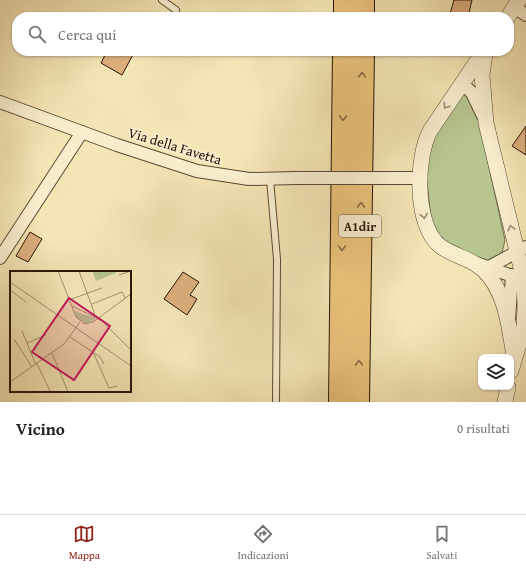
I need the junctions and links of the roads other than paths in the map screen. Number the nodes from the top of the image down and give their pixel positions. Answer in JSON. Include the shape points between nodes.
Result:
{"nodes":[{"id":1,"x":162,"y":0,"type":"edge"},
{"id":2,"x":345,"y":0,"type":"edge"},
{"id":3,"x":363,"y":0,"type":"edge"},
{"id":4,"x":176,"y":10,"type":"dead end"},
{"id":5,"x":344,"y":12,"type":"edge"},
{"id":6,"x":363,"y":12,"type":"edge"},
{"id":7,"x":344,"y":56,"type":"edge"},
{"id":8,"x":363,"y":56,"type":"edge"},
{"id":9,"x":481,"y":56,"type":"edge"},
{"id":10,"x":484,"y":56,"type":"edge"},
{"id":11,"x":462,"y":83,"type":"junction"},
{"id":12,"x":0,"y":102,"type":"edge"},
{"id":13,"x":486,"y":123,"type":"junction"},
{"id":14,"x":82,"y":132,"type":"junction"},
{"id":15,"x":420,"y":178,"type":"junction"},
{"id":16,"x":270,"y":179,"type":"junction"},
{"id":17,"x":522,"y":250,"type":"edge"},
{"id":18,"x":0,"y":258,"type":"edge"},
{"id":19,"x":482,"y":265,"type":"junction"},
{"id":20,"x":521,"y":279,"type":"edge"},
{"id":21,"x":509,"y":323,"type":"junction"},
{"id":22,"x":525,"y":325,"type":"edge"},
{"id":23,"x":511,"y":354,"type":"edge"},
{"id":24,"x":514,"y":358,"type":"edge"},
{"id":25,"x":507,"y":390,"type":"edge"},
{"id":26,"x":276,"y":402,"type":"edge"},
{"id":27,"x":340,"y":402,"type":"edge"},
{"id":28,"x":358,"y":402,"type":"edge"},
{"id":29,"x":505,"y":402,"type":"edge"}],
"edges":[{"from":1,"to":4,"type":"lane"},
{"from":2,"to":5,"type":"highway"},
{"from":3,"to":6,"type":"highway"},
{"from":7,"to":27,"type":"highway","number":"A1dir","one_way":true},
{"from":28,"to":8,"type":"highway","number":"A1dir","one_way":true},
{"from":9,"to":11,"type":"street"},
{"from":10,"to":13,"type":"street","via":[[482,75]]},
{"from":11,"to":13,"type":"street","via":[[475,98]]},
{"from":11,"to":15,"type":"street","one_way":true,"via":[[425,141],[420,160]]},
{"from":12,"to":14,"type":"street","name":"Via della Favetta"},
{"from":17,"to":13,"type":"street","one_way":true},
{"from":14,"to":16,"type":"street","name":"Via della Favetta","via":[[197,171],[240,178]]},
{"from":14,"to":18,"type":"street"},
{"from":15,"to":16,"type":"street","name":"Via della Favetta","bridge":true},
{"from":15,"to":19,"type":"street","one_way":true,"via":[[424,220],[430,235],[444,248]]},
{"from":16,"to":26,"type":"lane","via":[[277,259]]},
{"from":17,"to":19,"type":"street"},
{"from":17,"to":20,"type":"street"},
{"from":19,"to":20,"type":"street"},
{"from":19,"to":21,"type":"street","via":[[498,290]]},
{"from":20,"to":21,"type":"street"},
{"from":20,"to":22,"type":"street"},
{"from":21,"to":23,"type":"street"},
{"from":22,"to":24,"type":"street"},
{"from":25,"to":29,"type":"street"}]}
